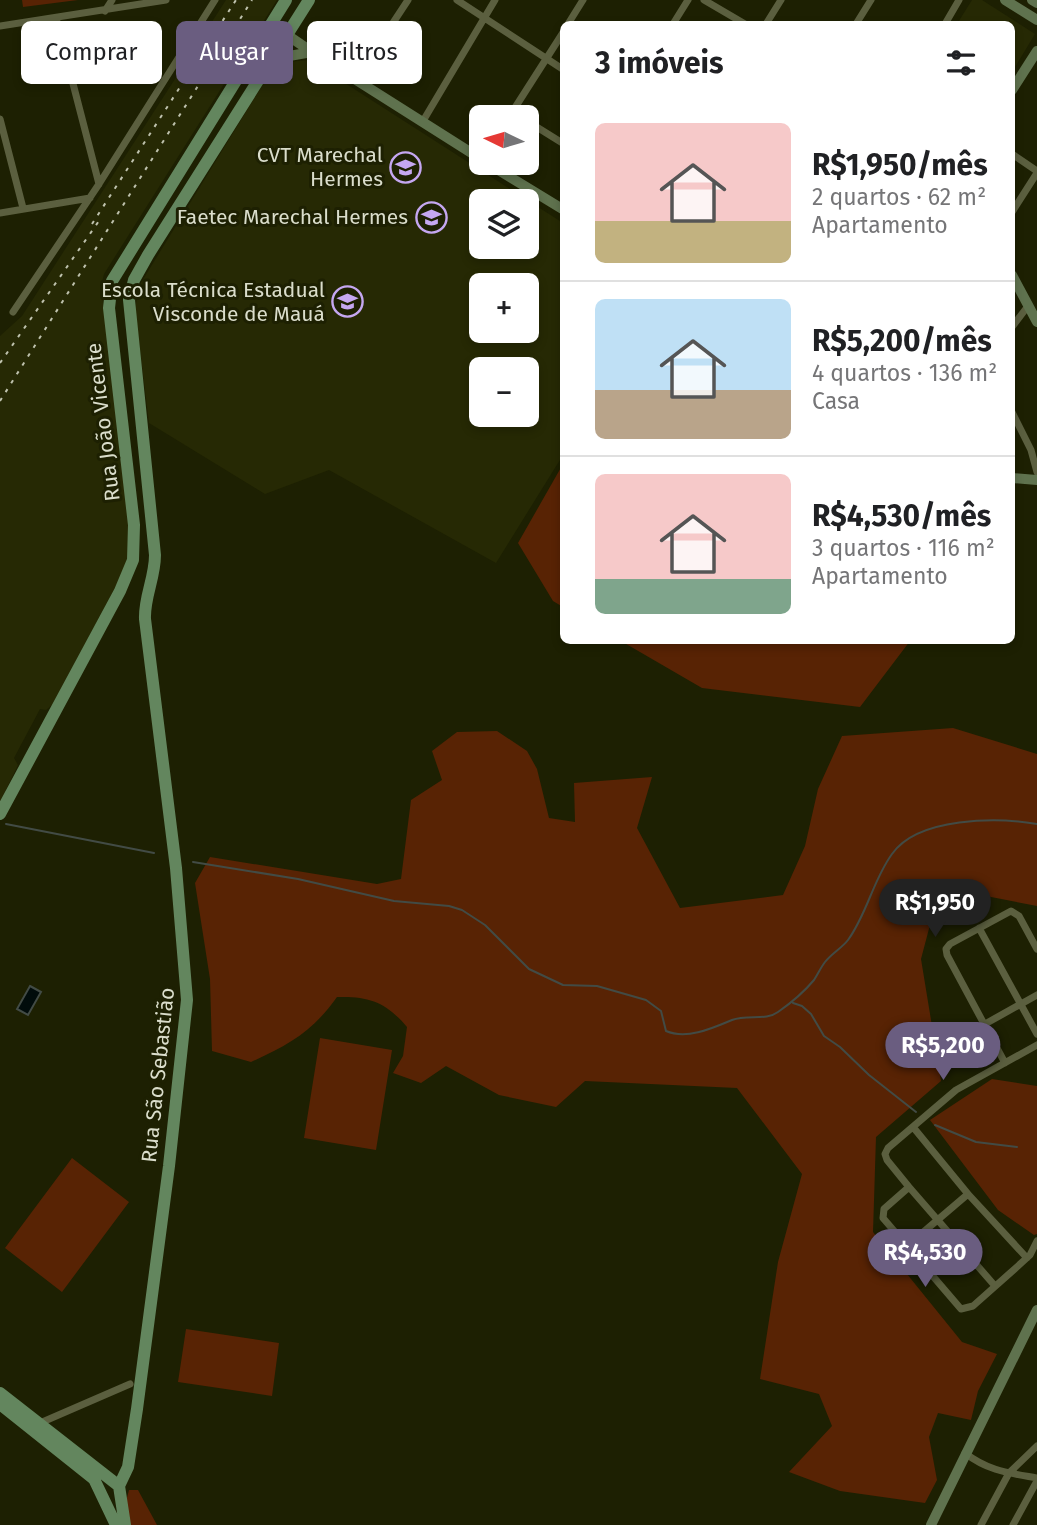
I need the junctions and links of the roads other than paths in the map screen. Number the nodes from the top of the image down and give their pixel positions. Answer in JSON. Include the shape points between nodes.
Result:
{"nodes":[{"id":1,"x":112,"y":0,"type":"edge"},
{"id":2,"x":166,"y":0,"type":"edge"},
{"id":3,"x":215,"y":0,"type":"edge"},
{"id":4,"x":286,"y":0,"type":"edge"},
{"id":5,"x":309,"y":0,"type":"edge"},
{"id":6,"x":408,"y":0,"type":"edge"},
{"id":7,"x":457,"y":0,"type":"edge"},
{"id":8,"x":495,"y":0,"type":"edge"},
{"id":9,"x":583,"y":0,"type":"edge"},
{"id":10,"x":688,"y":0,"type":"edge"},
{"id":11,"x":704,"y":0,"type":"edge"},
{"id":12,"x":781,"y":0,"type":"edge"},
{"id":13,"x":871,"y":0,"type":"edge"},
{"id":14,"x":959,"y":0,"type":"edge"},
{"id":15,"x":1005,"y":0,"type":"edge"},
{"id":16,"x":1032,"y":0,"type":"edge"},
{"id":17,"x":1037,"y":3,"type":"edge"},
{"id":18,"x":105,"y":11,"type":"junction"},
{"id":19,"x":55,"y":18,"type":"junction"},
{"id":20,"x":484,"y":18,"type":"junction"},
{"id":21,"x":1037,"y":20,"type":"edge"},
{"id":22,"x":273,"y":21,"type":"edge"},
{"id":23,"x":394,"y":21,"type":"edge"},
{"id":24,"x":570,"y":21,"type":"edge"},
{"id":25,"x":675,"y":21,"type":"edge"},
{"id":26,"x":741,"y":21,"type":"edge"},
{"id":27,"x":768,"y":21,"type":"edge"},
{"id":28,"x":858,"y":21,"type":"edge"},
{"id":29,"x":946,"y":21,"type":"edge"},
{"id":30,"x":293,"y":25,"type":"edge"},
{"id":31,"x":0,"y":26,"type":"edge"},
{"id":32,"x":560,"y":37,"type":"edge"},
{"id":33,"x":1037,"y":51,"type":"edge"},
{"id":34,"x":546,"y":59,"type":"junction"},
{"id":35,"x":560,"y":68,"type":"edge"},
{"id":36,"x":233,"y":84,"type":"edge"},
{"id":37,"x":256,"y":84,"type":"edge"},
{"id":38,"x":364,"y":84,"type":"edge"},
{"id":39,"x":1015,"y":85,"type":"edge"},
{"id":40,"x":517,"y":105,"type":"edge"},
{"id":41,"x":0,"y":119,"type":"edge"},
{"id":42,"x":423,"y":121,"type":"junction"},
{"id":43,"x":539,"y":128,"type":"edge"},
{"id":44,"x":204,"y":131,"type":"junction"},
{"id":45,"x":220,"y":141,"type":"junction"},
{"id":46,"x":560,"y":142,"type":"edge"},
{"id":47,"x":469,"y":151,"type":"edge"},
{"id":48,"x":1015,"y":156,"type":"edge"},
{"id":49,"x":1037,"y":172,"type":"edge"},
{"id":50,"x":508,"y":175,"type":"edge"},
{"id":51,"x":99,"y":184,"type":"junction"},
{"id":52,"x":90,"y":198,"type":"junction"},
{"id":53,"x":560,"y":205,"type":"edge"},
{"id":54,"x":1015,"y":207,"type":"edge"},
{"id":55,"x":23,"y":208,"type":"junction"},
{"id":56,"x":0,"y":213,"type":"edge"},
{"id":57,"x":135,"y":240,"type":"junction"},
{"id":58,"x":148,"y":255,"type":"junction"},
{"id":59,"x":1015,"y":281,"type":"edge"},
{"id":60,"x":1028,"y":306,"type":"junction"},
{"id":61,"x":13,"y":312,"type":"dead end"},
{"id":62,"x":1037,"y":322,"type":"edge"},
{"id":63,"x":1015,"y":323,"type":"edge"},
{"id":64,"x":133,"y":361,"type":"junction"},
{"id":65,"x":114,"y":363,"type":"junction"},
{"id":66,"x":1015,"y":418,"type":"edge"},
{"id":67,"x":1037,"y":472,"type":"edge"},
{"id":68,"x":1015,"y":478,"type":"edge"},
{"id":69,"x":1037,"y":480,"type":"edge"},
{"id":70,"x":153,"y":583,"type":"joint"},
{"id":71,"x":0,"y":814,"type":"edge"},
{"id":72,"x":979,"y":928,"type":"junction"},
{"id":73,"x":1036,"y":947,"type":"edge"},
{"id":74,"x":1037,"y":995,"type":"edge"},
{"id":75,"x":1020,"y":1004,"type":"junction"},
{"id":76,"x":985,"y":1024,"type":"junction"},
{"id":77,"x":1037,"y":1034,"type":"edge"},
{"id":78,"x":1037,"y":1045,"type":"edge"},
{"id":79,"x":1005,"y":1063,"type":"junction"},
{"id":80,"x":913,"y":1127,"type":"junction"},
{"id":81,"x":909,"y":1187,"type":"junction"},
{"id":82,"x":968,"y":1194,"type":"junction"},
{"id":83,"x":937,"y":1220,"type":"junction"},
{"id":84,"x":1037,"y":1241,"type":"edge"},
{"id":85,"x":907,"y":1246,"type":"junction"},
{"id":86,"x":1027,"y":1258,"type":"junction"},
{"id":87,"x":995,"y":1286,"type":"junction"},
{"id":88,"x":1037,"y":1310,"type":"edge"},
{"id":89,"x":130,"y":1384,"type":"dead end"},
{"id":90,"x":0,"y":1393,"type":"edge"},
{"id":91,"x":0,"y":1404,"type":"edge"},
{"id":92,"x":40,"y":1423,"type":"junction"},
{"id":93,"x":1037,"y":1446,"type":"edge"},
{"id":94,"x":965,"y":1453,"type":"junction"},
{"id":95,"x":1009,"y":1473,"type":"junction"},
{"id":96,"x":94,"y":1479,"type":"junction"},
{"id":97,"x":1037,"y":1480,"type":"edge"},
{"id":98,"x":119,"y":1486,"type":"junction"},
{"id":99,"x":134,"y":1486,"type":"dead end"},
{"id":100,"x":116,"y":1525,"type":"edge"},
{"id":101,"x":125,"y":1525,"type":"edge"},
{"id":102,"x":931,"y":1525,"type":"edge"},
{"id":103,"x":981,"y":1525,"type":"edge"},
{"id":104,"x":1013,"y":1525,"type":"edge"}],
"edges":[{"from":1,"to":18,"type":"street"},
{"from":2,"to":18,"type":"street"},
{"from":3,"to":51,"type":"street"},
{"from":4,"to":22,"type":"main road","name":"Rua João Vicente"},
{"from":5,"to":30,"type":"main road","name":"Rua João Vicente"},
{"from":6,"to":23,"type":"street"},
{"from":7,"to":20,"type":"street"},
{"from":8,"to":20,"type":"street"},
{"from":9,"to":24,"type":"street"},
{"from":10,"to":25,"type":"street"},
{"from":11,"to":26,"type":"street"},
{"from":12,"to":27,"type":"street"},
{"from":13,"to":28,"type":"street"},
{"from":14,"to":29,"type":"street"},
{"from":15,"to":21,"type":"main road"},
{"from":16,"to":17,"type":"main road"},
{"from":18,"to":19,"type":"street"},
{"from":19,"to":31,"type":"street"},
{"from":19,"to":51,"type":"street"},
{"from":20,"to":34,"type":"street"},
{"from":20,"to":42,"type":"street"},
{"from":32,"to":34,"type":"street"},
{"from":33,"to":39,"type":"main road"},
{"from":34,"to":35,"type":"street"},
{"from":34,"to":40,"type":"street"},
{"from":36,"to":44,"type":"main road","name":"Rua João Vicente"},
{"from":37,"to":45,"type":"main road","name":"Rua João Vicente"},
{"from":38,"to":42,"type":"main road"},
{"from":41,"to":55,"type":"street"},
{"from":42,"to":47,"type":"main road"},
{"from":43,"to":46,"type":"street"},
{"from":44,"to":45,"type":"main road"},
{"from":44,"to":57,"type":"main road","name":"Rua João Vicente"},
{"from":45,"to":58,"type":"main road","name":"Rua João Vicente"},
{"from":48,"to":49,"type":"street"},
{"from":49,"to":54,"type":"street"},
{"from":50,"to":53,"type":"main road"},
{"from":51,"to":52,"type":"street"},
{"from":52,"to":55,"type":"street"},
{"from":52,"to":61,"type":"street"},
{"from":55,"to":56,"type":"street"},
{"from":57,"to":58,"type":"main road"},
{"from":57,"to":65,"type":"main road","name":"Rua João Vicente","via":[[109,293]]},
{"from":58,"to":64,"type":"main road","name":"Rua João Vicente","via":[[129,300]]},
{"from":59,"to":60,"type":"main road"},
{"from":60,"to":62,"type":"main road"},
{"from":60,"to":63,"type":"street"},
{"from":64,"to":65,"type":"main road"},
{"from":64,"to":70,"type":"main road","name":"Rua João Vicente","via":[[154,541]]},
{"from":65,"to":71,"type":"main road","name":"Rua João Vicente","via":[[134,525],[133,560]]},
{"from":66,"to":67,"type":"street"},
{"from":68,"to":69,"type":"main road"},
{"from":70,"to":98,"type":"main road","name":"Rua São Sebastião","via":[[145,619],[176,868],[187,1000],[136,1409],[127,1473]]},
{"from":72,"to":73,"type":"street","via":[[1013,912]]},
{"from":72,"to":75,"type":"street"},
{"from":72,"to":76,"type":"street","via":[[946,951]]},
{"from":74,"to":75,"type":"street"},
{"from":75,"to":76,"type":"street"},
{"from":75,"to":77,"type":"street"},
{"from":76,"to":79,"type":"street"},
{"from":78,"to":79,"type":"street"},
{"from":79,"to":80,"type":"street","via":[[956,1090]]},
{"from":80,"to":81,"type":"street","via":[[885,1154]]},
{"from":80,"to":82,"type":"street"},
{"from":81,"to":83,"type":"street"},
{"from":81,"to":85,"type":"street","via":[[883,1214]]},
{"from":82,"to":83,"type":"street"},
{"from":82,"to":86,"type":"street"},
{"from":83,"to":85,"type":"street"},
{"from":83,"to":87,"type":"street"},
{"from":84,"to":86,"type":"street"},
{"from":85,"to":87,"type":"street","via":[[961,1309],[973,1307]]},
{"from":86,"to":87,"type":"street"},
{"from":88,"to":94,"type":"main road"},
{"from":89,"to":92,"type":"street"},
{"from":90,"to":92,"type":"main road"},
{"from":91,"to":96,"type":"main road"},
{"from":92,"to":98,"type":"main road"},
{"from":93,"to":95,"type":"street"},
{"from":94,"to":95,"type":"street","via":[[981,1465]]},
{"from":94,"to":102,"type":"main road"},
{"from":95,"to":97,"type":"street"},
{"from":95,"to":103,"type":"street"},
{"from":96,"to":98,"type":"main road"},
{"from":96,"to":100,"type":"main road"},
{"from":97,"to":104,"type":"street"},
{"from":98,"to":99,"type":"main road"},
{"from":98,"to":101,"type":"main road"}]}
